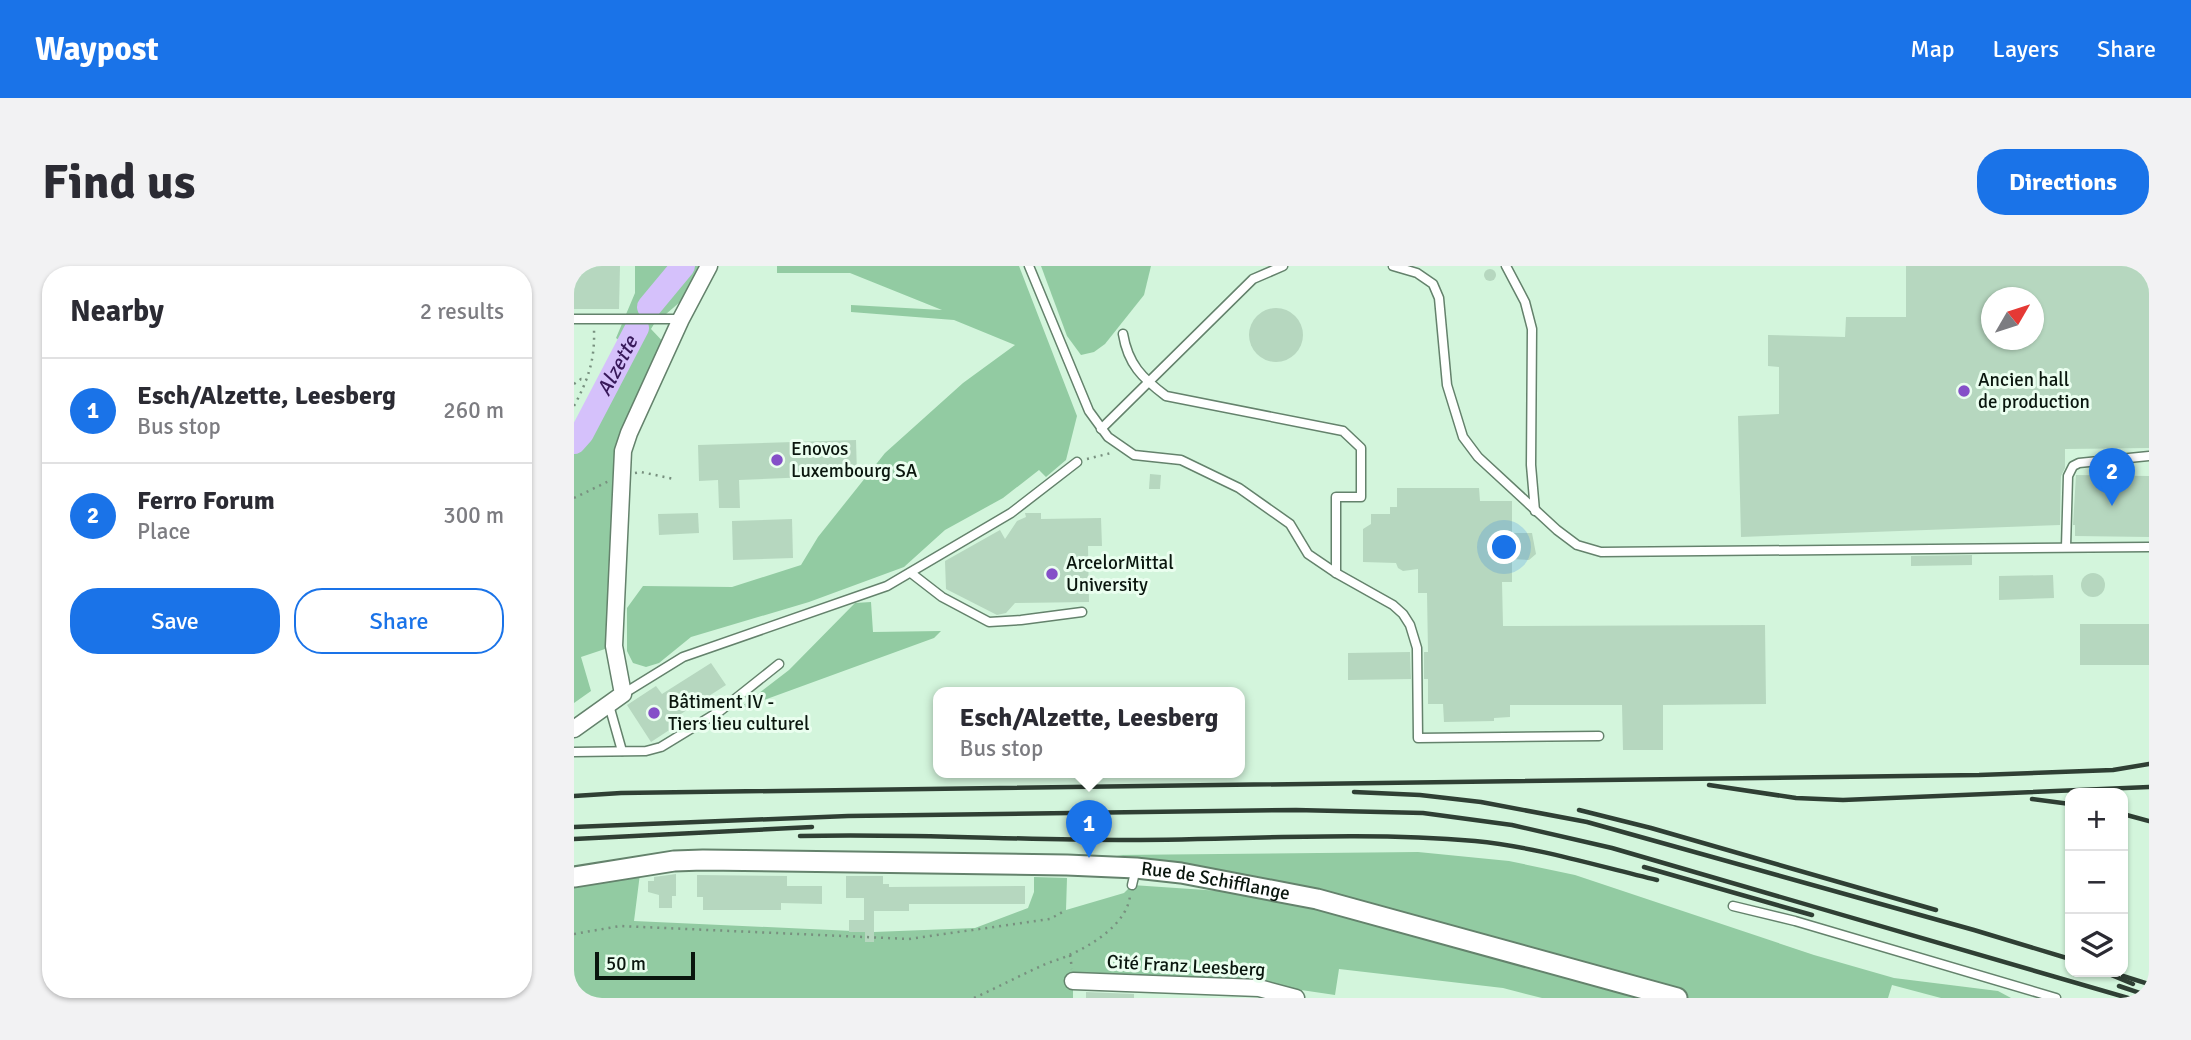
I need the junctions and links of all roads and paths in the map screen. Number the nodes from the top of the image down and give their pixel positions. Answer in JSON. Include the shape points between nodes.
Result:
{"nodes":[{"id":1,"x":709,"y":266,"type":"edge"},
{"id":2,"x":1029,"y":266,"type":"edge"},
{"id":3,"x":1283,"y":266,"type":"edge"},
{"id":4,"x":1393,"y":266,"type":"edge"},
{"id":5,"x":1506,"y":266,"type":"edge"},
{"id":6,"x":574,"y":319,"type":"edge"},
{"id":7,"x":594,"y":319,"type":"junction"},
{"id":8,"x":681,"y":319,"type":"junction"},
{"id":9,"x":1124,"y":334,"type":"dead end"},
{"id":10,"x":588,"y":380,"type":"junction"},
{"id":11,"x":1148,"y":383,"type":"junction"},
{"id":12,"x":574,"y":384,"type":"edge"},
{"id":13,"x":574,"y":407,"type":"edge"},
{"id":14,"x":1101,"y":429,"type":"junction"},
{"id":15,"x":1125,"y":450,"type":"junction"},
{"id":16,"x":2149,"y":457,"type":"edge"},
{"id":17,"x":1077,"y":462,"type":"joint"},
{"id":18,"x":1535,"y":511,"type":"junction"},
{"id":19,"x":2149,"y":547,"type":"edge"},
{"id":20,"x":2066,"y":548,"type":"junction"},
{"id":21,"x":911,"y":573,"type":"junction"},
{"id":22,"x":1336,"y":573,"type":"junction"},
{"id":23,"x":1082,"y":612,"type":"dead end"},
{"id":24,"x":779,"y":664,"type":"dead end"},
{"id":25,"x":623,"y":694,"type":"junction"},
{"id":26,"x":609,"y":705,"type":"junction"},
{"id":27,"x":574,"y":729,"type":"edge"},
{"id":28,"x":1599,"y":736,"type":"dead end"},
{"id":29,"x":622,"y":751,"type":"junction"},
{"id":30,"x":574,"y":752,"type":"edge"},
{"id":31,"x":574,"y":877,"type":"edge"},
{"id":32,"x":1134,"y":877,"type":"junction"},
{"id":33,"x":1733,"y":906,"type":"dead end"},
{"id":34,"x":1066,"y":910,"type":"dead end"},
{"id":35,"x":574,"y":934,"type":"edge"},
{"id":36,"x":1073,"y":981,"type":"dead end"},
{"id":37,"x":574,"y":990,"type":"edge"},
{"id":38,"x":1621,"y":990,"type":"edge"},
{"id":39,"x":588,"y":998,"type":"edge"},
{"id":40,"x":974,"y":998,"type":"edge"},
{"id":41,"x":1296,"y":998,"type":"edge"},
{"id":42,"x":1677,"y":998,"type":"edge"},
{"id":43,"x":2056,"y":998,"type":"edge"}],
"edges":[{"from":1,"to":8,"type":"street"},
{"from":2,"to":14,"type":"lane","via":[[1089,411]]},
{"from":3,"to":11,"type":"lane","via":[[1253,278]]},
{"from":4,"to":18,"type":"lane","via":[[1433,284],[1439,298],[1447,385],[1463,437]]},
{"from":5,"to":18,"type":"lane","via":[[1525,302],[1532,329]]},
{"from":6,"to":7,"type":"lane"},
{"from":7,"to":8,"type":"lane"},
{"from":7,"to":10,"type":"path"},
{"from":8,"to":25,"type":"street","via":[[623,452],[614,646]]},
{"from":9,"to":11,"type":"lane","via":[[1127,355]]},
{"from":10,"to":12,"type":"path"},
{"from":10,"to":13,"type":"path"},
{"from":11,"to":14,"type":"lane"},
{"from":11,"to":22,"type":"lane","via":[[1166,396],[1343,431],[1361,448],[1361,497],[1336,497]]},
{"from":14,"to":15,"type":"lane"},
{"from":15,"to":17,"type":"path"},
{"from":15,"to":22,"type":"lane","via":[[1181,460],[1240,488],[1290,524],[1308,554]]},
{"from":16,"to":20,"type":"lane","via":[[2073,466],[2068,476]]},
{"from":17,"to":21,"type":"lane","via":[[1010,513]]},
{"from":18,"to":20,"type":"lane","via":[[1577,545],[1601,552]]},
{"from":19,"to":20,"type":"lane"},
{"from":21,"to":23,"type":"lane","via":[[942,597],[989,622]]},
{"from":21,"to":25,"type":"lane","via":[[887,586],[683,657]]},
{"from":22,"to":28,"type":"lane","via":[[1393,605],[1410,625],[1417,648],[1418,738]]},
{"from":24,"to":29,"type":"lane","via":[[720,711],[661,747]]},
{"from":25,"to":26,"type":"street"},
{"from":26,"to":27,"type":"street"},
{"from":26,"to":29,"type":"lane"},
{"from":29,"to":30,"type":"lane"},
{"from":31,"to":32,"type":"street","name":"Rue de Schifflange","via":[[703,860],[1067,865]]},
{"from":32,"to":38,"type":"street","name":"Rue de Schifflange","via":[[1193,875],[1317,900]]},
{"from":32,"to":40,"type":"path","via":[[1124,914],[1094,941]]},
{"from":33,"to":43,"type":"lane"},
{"from":34,"to":35,"type":"path","via":[[1050,919],[909,939],[620,926]]},
{"from":36,"to":41,"type":"street","name":"Cité Franz Leesberg","via":[[1259,988]]},
{"from":37,"to":39,"type":"path"},
{"from":38,"to":42,"type":"street","name":"Rue de Schifflange"}]}
